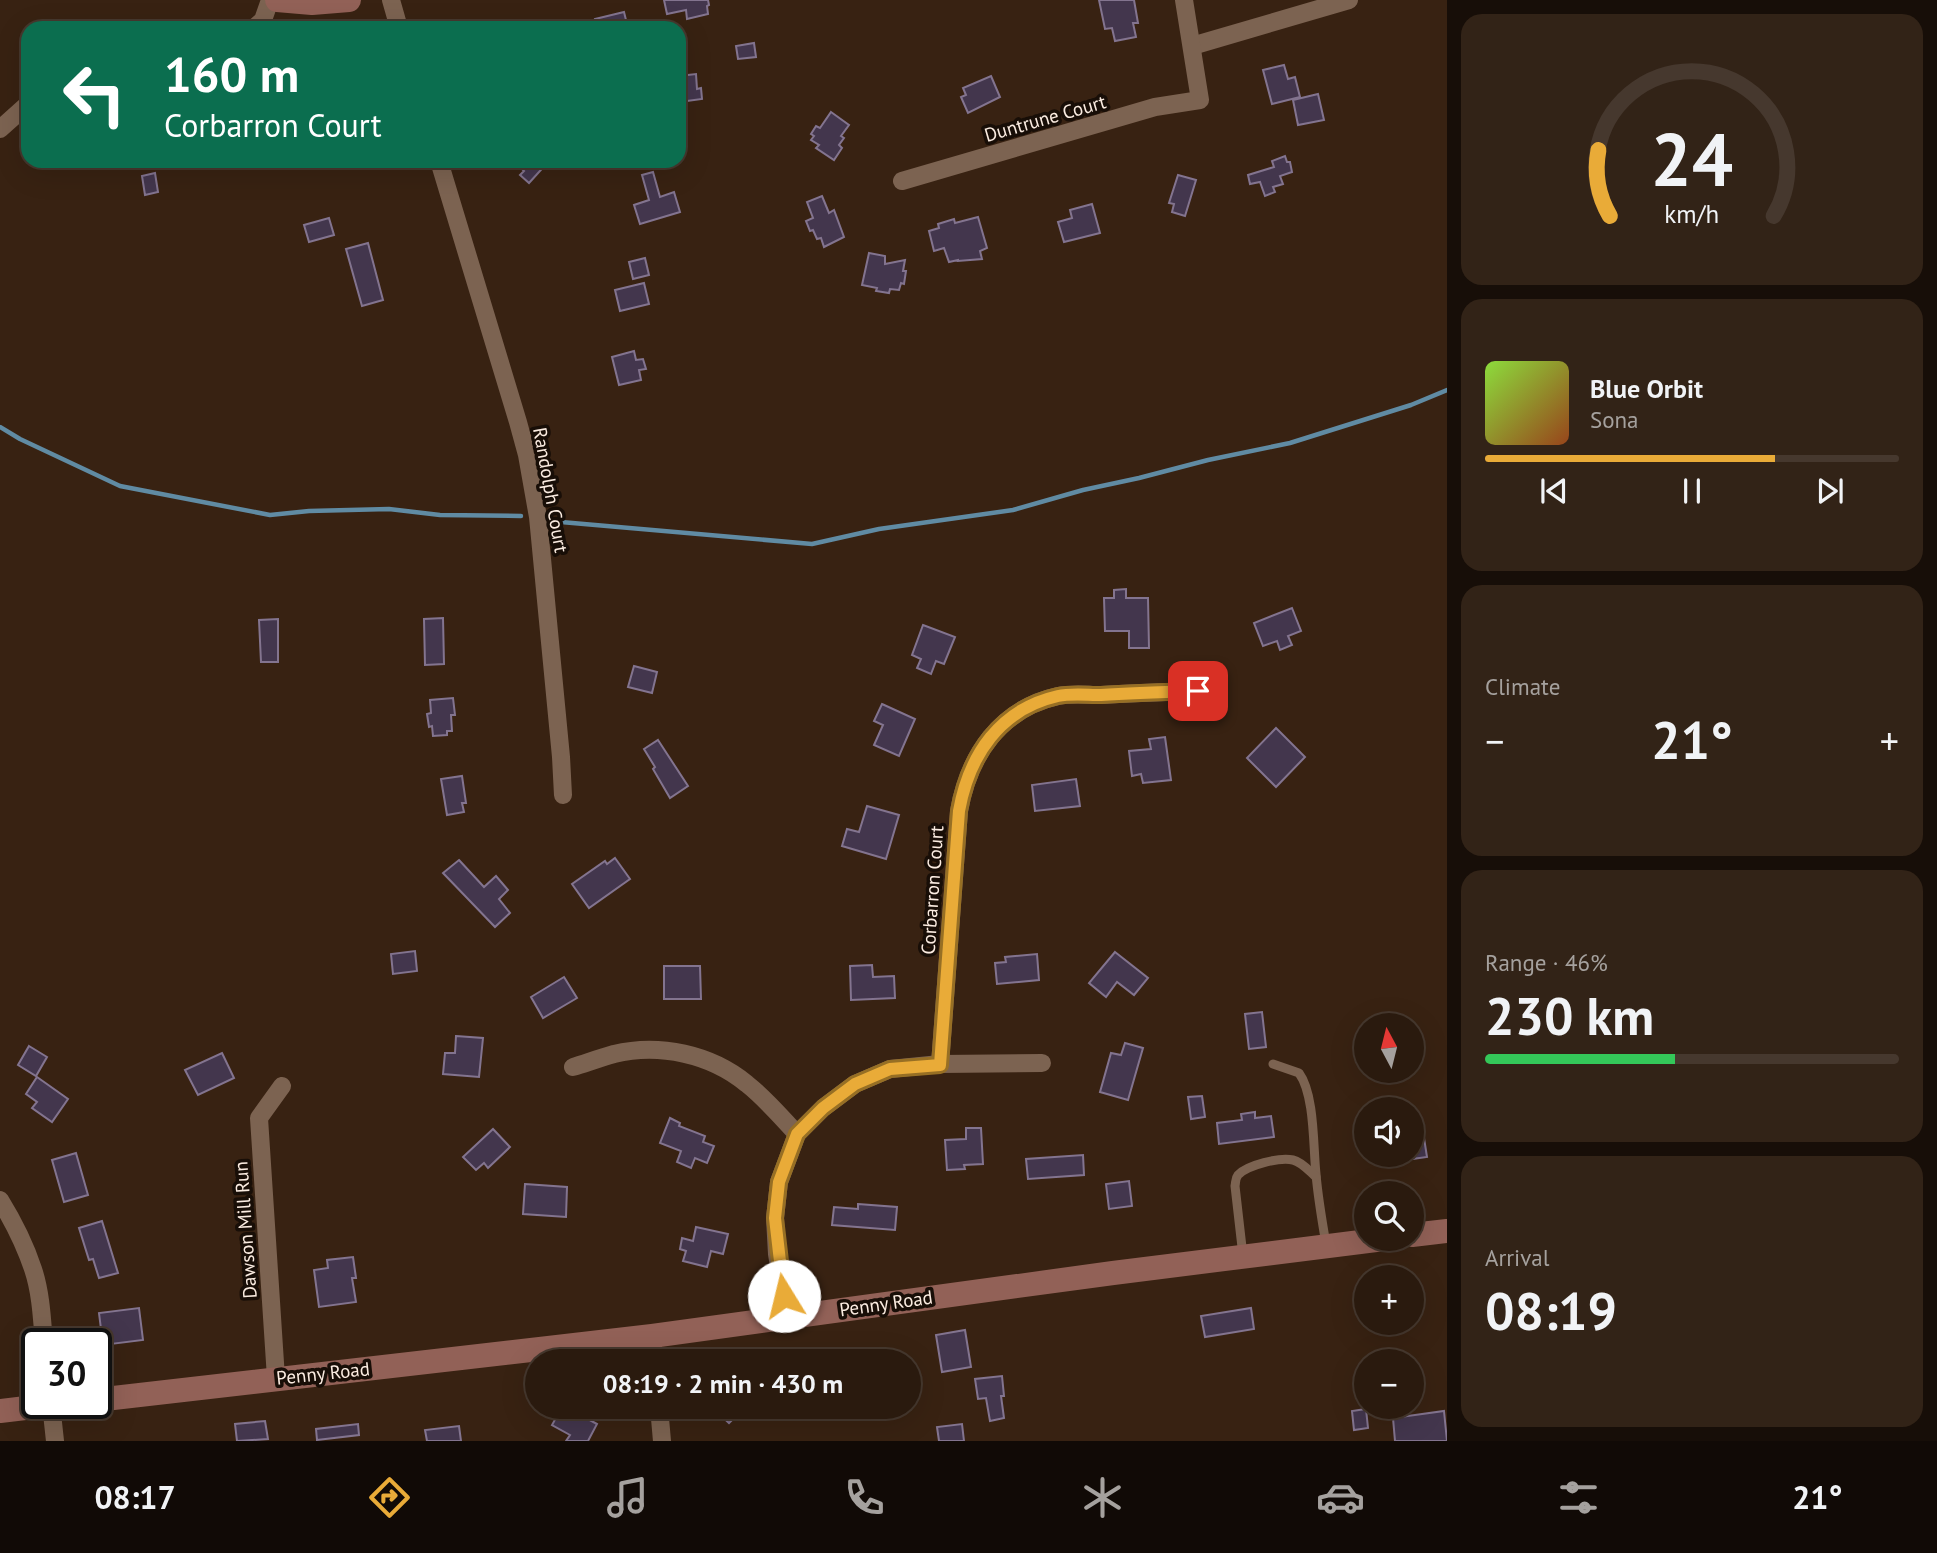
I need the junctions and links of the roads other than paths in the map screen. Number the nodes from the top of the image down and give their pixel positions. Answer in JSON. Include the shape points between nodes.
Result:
{"nodes":[{"id":1,"x":270,"y":0,"type":"edge"},
{"id":2,"x":277,"y":0,"type":"edge"},
{"id":3,"x":349,"y":0,"type":"edge"},
{"id":4,"x":391,"y":0,"type":"edge"},
{"id":5,"x":1184,"y":0,"type":"edge"},
{"id":6,"x":1349,"y":0,"type":"edge"},
{"id":7,"x":262,"y":21,"type":"edge"},
{"id":8,"x":397,"y":21,"type":"edge"},
{"id":9,"x":1192,"y":46,"type":"junction"},
{"id":10,"x":21,"y":110,"type":"edge"},
{"id":11,"x":0,"y":129,"type":"edge"},
{"id":12,"x":441,"y":168,"type":"edge"},
{"id":13,"x":902,"y":181,"type":"dead end"},
{"id":14,"x":1198,"y":691,"type":"dead end"},
{"id":15,"x":563,"y":795,"type":"dead end"},
{"id":16,"x":1042,"y":1063,"type":"dead end"},
{"id":17,"x":1273,"y":1064,"type":"dead end"},
{"id":18,"x":940,"y":1065,"type":"junction"},
{"id":19,"x":573,"y":1067,"type":"dead end"},
{"id":20,"x":282,"y":1086,"type":"dead end"},
{"id":21,"x":797,"y":1134,"type":"junction"},
{"id":22,"x":1316,"y":1177,"type":"junction"},
{"id":23,"x":0,"y":1200,"type":"edge"},
{"id":24,"x":1447,"y":1231,"type":"edge"},
{"id":25,"x":1424,"y":1234,"type":"edge"},
{"id":26,"x":1354,"y":1243,"type":"edge"},
{"id":27,"x":1327,"y":1246,"type":"junction"},
{"id":28,"x":1243,"y":1257,"type":"junction"},
{"id":29,"x":787,"y":1317,"type":"junction"},
{"id":30,"x":42,"y":1328,"type":"edge"},
{"id":31,"x":652,"y":1336,"type":"junction"},
{"id":32,"x":653,"y":1349,"type":"edge"},
{"id":33,"x":276,"y":1378,"type":"junction"},
{"id":34,"x":112,"y":1399,"type":"edge"},
{"id":35,"x":21,"y":1408,"type":"edge"},
{"id":36,"x":0,"y":1411,"type":"edge"},
{"id":37,"x":53,"y":1419,"type":"edge"},
{"id":38,"x":660,"y":1419,"type":"edge"},
{"id":39,"x":55,"y":1441,"type":"edge"},
{"id":40,"x":662,"y":1441,"type":"edge"}],
"edges":[{"from":1,"to":7,"type":"street"},
{"from":2,"to":3,"type":"street","via":[[312,4]]},
{"from":4,"to":8,"type":"street"},
{"from":5,"to":9,"type":"street"},
{"from":6,"to":9,"type":"street"},
{"from":9,"to":13,"type":"street","name":"Duntrune Court","via":[[1200,100],[1155,107]]},
{"from":10,"to":11,"type":"street"},
{"from":12,"to":15,"type":"street","name":"Randolph Court","via":[[532,480]]},
{"from":14,"to":18,"type":"street","name":"Corbarron Court","via":[[1059,696],[1026,708],[985,744],[970,768],[959,811]]},
{"from":16,"to":18,"type":"street"},
{"from":17,"to":22,"type":"lane","via":[[1299,1073],[1306,1087]]},
{"from":18,"to":21,"type":"street","via":[[890,1069],[855,1084]]},
{"from":19,"to":21,"type":"street","via":[[653,1049],[696,1057],[746,1083]]},
{"from":20,"to":33,"type":"street","name":"Dawson Mill Run","via":[[259,1118]]},
{"from":21,"to":29,"type":"street","via":[[779,1182],[775,1218]]},
{"from":22,"to":27,"type":"lane"},
{"from":22,"to":28,"type":"lane","via":[[1298,1162],[1281,1159],[1255,1165],[1236,1178]]},
{"from":23,"to":30,"type":"street","via":[[33,1268]]},
{"from":24,"to":25,"type":"street"},
{"from":26,"to":27,"type":"street","name":"Penny Road"},
{"from":27,"to":28,"type":"street","name":"Penny Road"},
{"from":28,"to":29,"type":"street","name":"Penny Road"},
{"from":29,"to":31,"type":"street","name":"Penny Road"},
{"from":31,"to":32,"type":"street"},
{"from":31,"to":33,"type":"street","name":"Penny Road"},
{"from":33,"to":34,"type":"street","name":"Penny Road"},
{"from":35,"to":36,"type":"street"},
{"from":37,"to":39,"type":"street"},
{"from":38,"to":40,"type":"street"}]}
